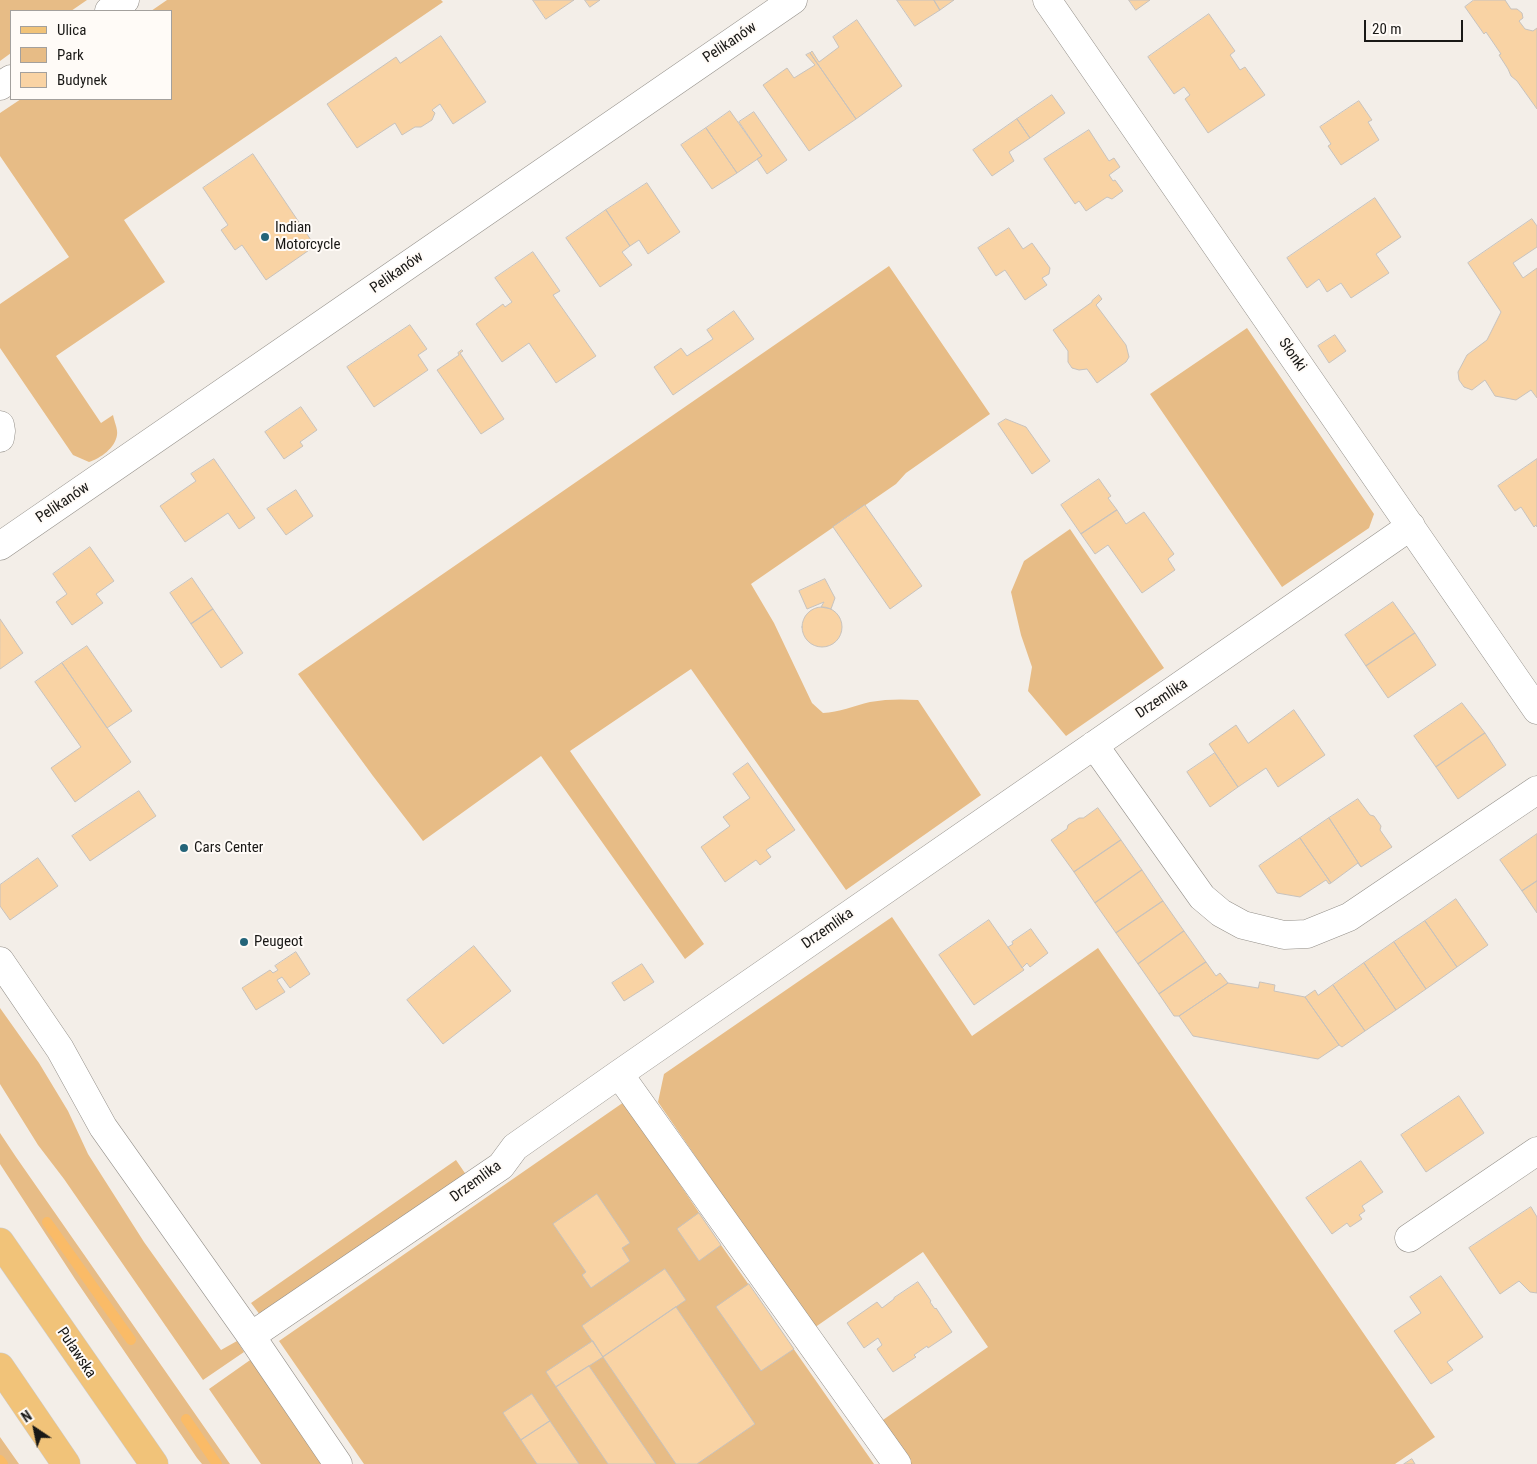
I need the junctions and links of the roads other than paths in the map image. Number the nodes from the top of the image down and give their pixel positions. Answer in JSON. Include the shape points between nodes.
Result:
{"nodes":[{"id":1,"x":126,"y":0,"type":"edge"},
{"id":2,"x":793,"y":0,"type":"edge"},
{"id":3,"x":1047,"y":0,"type":"edge"},
{"id":4,"x":111,"y":10,"type":"edge"},
{"id":5,"x":0,"y":425,"type":"edge"},
{"id":6,"x":0,"y":438,"type":"edge"},
{"id":7,"x":1411,"y":526,"type":"junction"},
{"id":8,"x":0,"y":546,"type":"edge"},
{"id":9,"x":1537,"y":710,"type":"edge"},
{"id":10,"x":1094,"y":745,"type":"junction"},
{"id":11,"x":1537,"y":790,"type":"edge"},
{"id":12,"x":0,"y":961,"type":"edge"},
{"id":13,"x":619,"y":1074,"type":"junction"},
{"id":14,"x":1537,"y":1151,"type":"edge"},
{"id":15,"x":1409,"y":1238,"type":"dead end"},
{"id":16,"x":0,"y":1242,"type":"edge"},
{"id":17,"x":251,"y":1336,"type":"junction"},
{"id":18,"x":0,"y":1367,"type":"edge"},
{"id":19,"x":66,"y":1464,"type":"edge"},
{"id":20,"x":154,"y":1464,"type":"edge"},
{"id":21,"x":338,"y":1464,"type":"edge"},
{"id":22,"x":897,"y":1464,"type":"edge"}],
"edges":[{"from":1,"to":4,"type":"street"},
{"from":2,"to":8,"type":"street","name":"Pelikanów"},
{"from":3,"to":7,"type":"street","name":"Słonki"},
{"from":5,"to":6,"type":"street"},
{"from":7,"to":9,"type":"street","name":"Słonki"},
{"from":7,"to":10,"type":"street","name":"Drzemlika"},
{"from":10,"to":11,"type":"street","via":[[1202,897],[1243,925],[1284,935],[1307,934],[1349,918]]},
{"from":10,"to":13,"type":"street","name":"Drzemlika"},
{"from":12,"to":17,"type":"street","via":[[60,1049],[103,1127]]},
{"from":13,"to":17,"type":"street","name":"Drzemlika","via":[[515,1147],[501,1166]]},
{"from":13,"to":22,"type":"street"},
{"from":14,"to":15,"type":"street"},
{"from":16,"to":20,"type":"main road","name":"Puławska"},
{"from":17,"to":21,"type":"street"},
{"from":18,"to":19,"type":"main road"}]}
